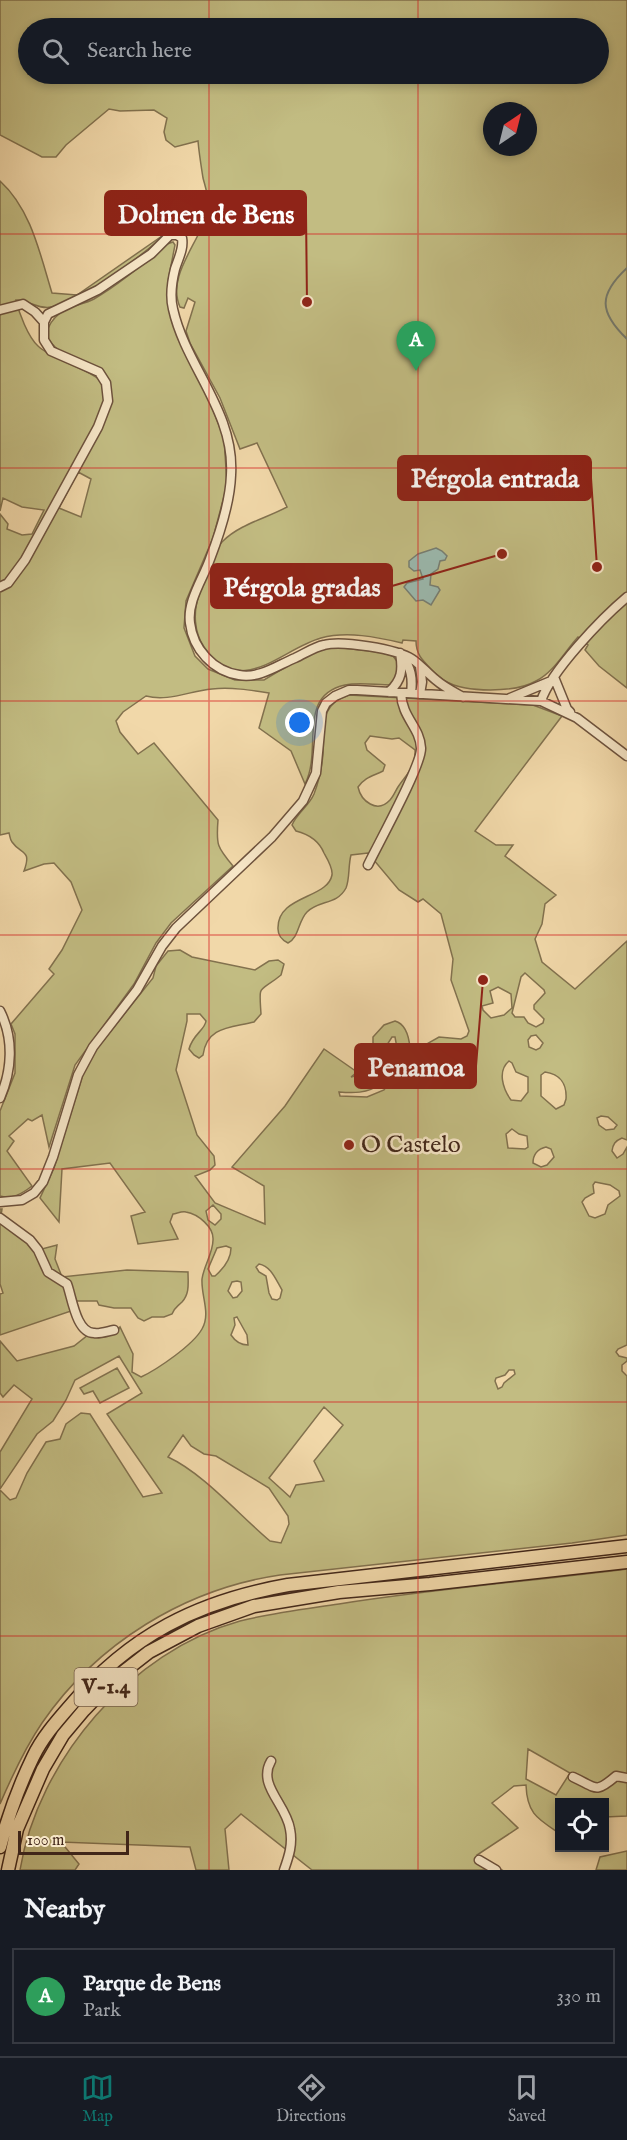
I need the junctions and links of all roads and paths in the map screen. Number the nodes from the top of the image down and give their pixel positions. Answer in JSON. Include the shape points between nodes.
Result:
{"nodes":[{"id":1,"x":0,"y":310,"type":"edge"},
{"id":2,"x":44,"y":322,"type":"junction"},
{"id":3,"x":0,"y":587,"type":"edge"},
{"id":4,"x":627,"y":597,"type":"edge"},
{"id":5,"x":400,"y":653,"type":"junction"},
{"id":6,"x":420,"y":665,"type":"junction"},
{"id":7,"x":553,"y":679,"type":"junction"},
{"id":8,"x":388,"y":692,"type":"junction"},
{"id":9,"x":401,"y":693,"type":"junction"},
{"id":10,"x":416,"y":693,"type":"junction"},
{"id":11,"x":463,"y":698,"type":"junction"},
{"id":12,"x":510,"y":699,"type":"junction"},
{"id":13,"x":542,"y":701,"type":"junction"},
{"id":14,"x":577,"y":718,"type":"junction"},
{"id":15,"x":627,"y":756,"type":"edge"},
{"id":16,"x":368,"y":865,"type":"dead end"},
{"id":17,"x":0,"y":1011,"type":"edge"},
{"id":18,"x":0,"y":1098,"type":"edge"},
{"id":19,"x":0,"y":1202,"type":"edge"},
{"id":20,"x":0,"y":1218,"type":"edge"},
{"id":21,"x":114,"y":1330,"type":"dead end"},
{"id":22,"x":627,"y":1546,"type":"edge"},
{"id":23,"x":627,"y":1562,"type":"edge"},
{"id":24,"x":271,"y":1761,"type":"dead end"},
{"id":25,"x":573,"y":1777,"type":"dead end"},
{"id":26,"x":627,"y":1779,"type":"edge"},
{"id":27,"x":0,"y":1847,"type":"edge"},
{"id":28,"x":479,"y":1860,"type":"dead end"},
{"id":29,"x":8,"y":1870,"type":"edge"},
{"id":30,"x":284,"y":1870,"type":"edge"},
{"id":31,"x":496,"y":1870,"type":"edge"}],
"edges":[{"from":1,"to":2,"type":"street","via":[[23,304]]},
{"from":2,"to":3,"type":"street","via":[[44,340],[51,351],[99,372],[106,382],[108,401],[98,427],[26,560]]},
{"from":2,"to":5,"type":"street","via":[[48,314],[98,290],[151,254],[170,235],[183,238],[173,279],[172,308],[187,347],[216,401],[229,445],[231,474],[228,499],[210,559],[193,600],[189,621],[194,641],[206,658],[240,676],[255,676],[324,644]]},
{"from":4,"to":7,"type":"street","via":[[602,619]]},
{"from":5,"to":6,"type":"street"},
{"from":5,"to":8,"type":"street","via":[[401,677]]},
{"from":5,"to":10,"type":"street","via":[[408,664]]},
{"from":6,"to":10,"type":"street","via":[[422,682]]},
{"from":6,"to":11,"type":"street"},
{"from":7,"to":12,"type":"street"},
{"from":7,"to":13,"type":"street"},
{"from":7,"to":14,"type":"street","via":[[567,710]]},
{"from":8,"to":9,"type":"street"},
{"from":8,"to":19,"type":"street","via":[[349,690],[326,704],[320,716],[316,773],[303,801],[272,837],[168,937],[137,990],[84,1062],[43,1182],[22,1200]]},
{"from":9,"to":10,"type":"street"},
{"from":9,"to":16,"type":"street","via":[[401,704],[422,750]]},
{"from":10,"to":11,"type":"street"},
{"from":11,"to":12,"type":"street"},
{"from":12,"to":13,"type":"street"},
{"from":13,"to":14,"type":"street"},
{"from":14,"to":15,"type":"street"},
{"from":17,"to":18,"type":"street","via":[[10,1052]]},
{"from":20,"to":21,"type":"street","via":[[30,1240],[48,1272],[67,1284],[74,1310],[87,1331],[93,1334]]},
{"from":22,"to":27,"type":"highway","number":"V-1.4","via":[[288,1585],[248,1592],[165,1625],[119,1656],[50,1729],[33,1756]]},
{"from":23,"to":29,"type":"highway","number":"V-1.4","via":[[339,1592],[254,1606],[198,1626],[148,1652],[113,1680],[63,1736],[42,1769],[17,1829]]},
{"from":24,"to":30,"type":"street","via":[[265,1771],[267,1781],[290,1826],[292,1843]]},
{"from":25,"to":26,"type":"street","via":[[598,1788],[616,1776]]},
{"from":28,"to":31,"type":"street"}]}
